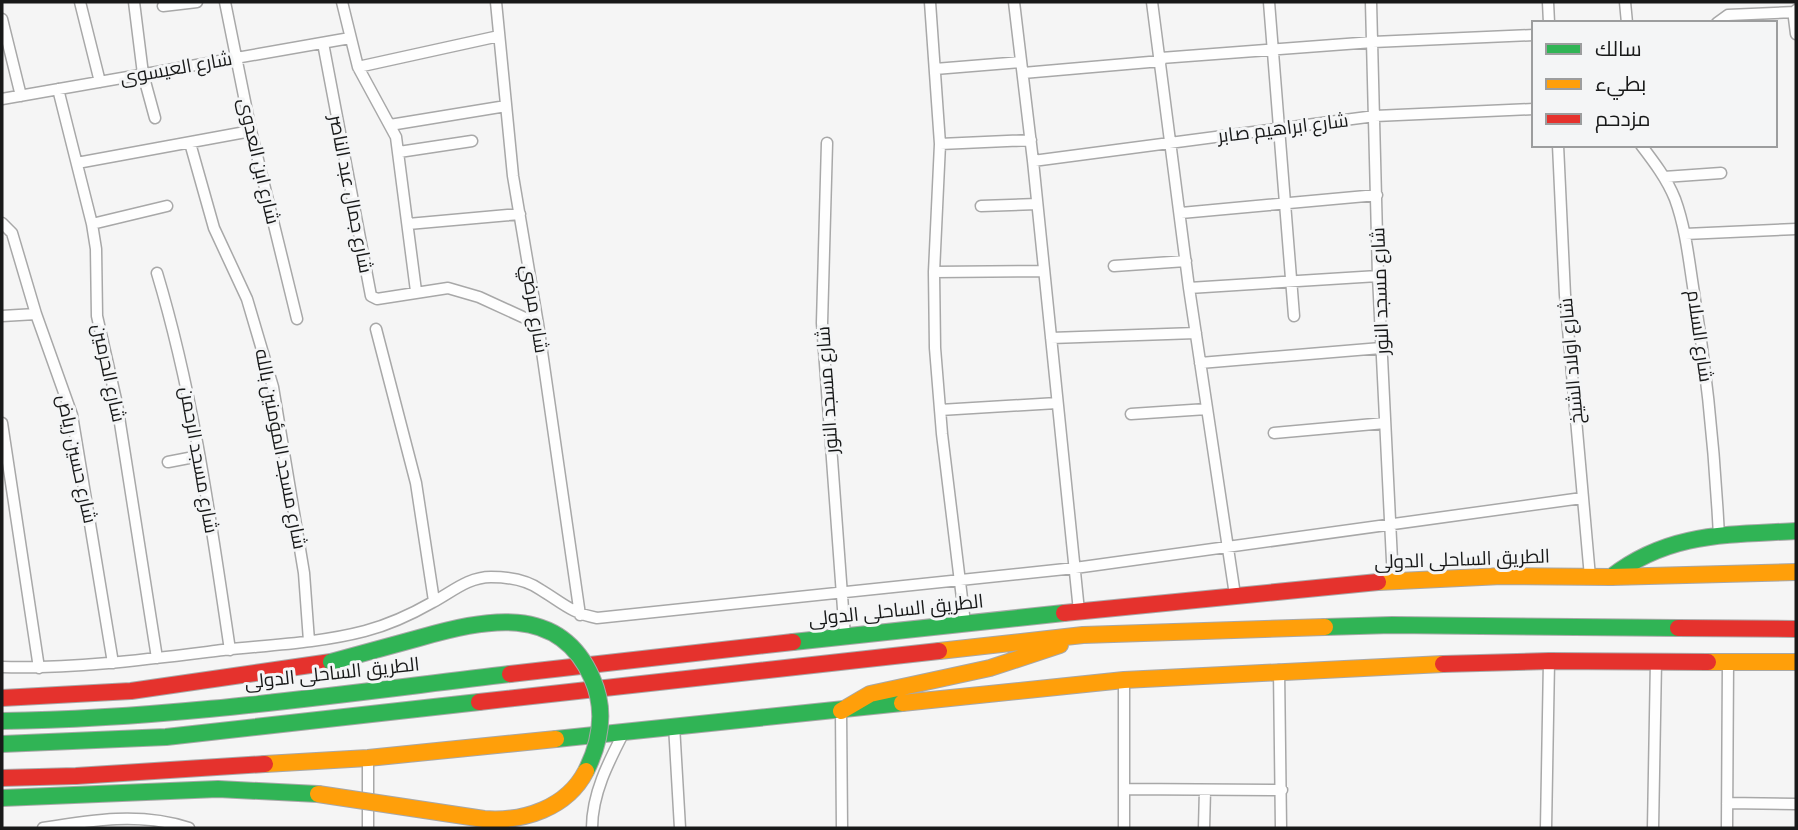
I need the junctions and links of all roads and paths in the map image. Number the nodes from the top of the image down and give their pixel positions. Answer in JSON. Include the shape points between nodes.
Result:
{"nodes":[{"id":1,"x":80,"y":2,"type":"edge"},
{"id":2,"x":134,"y":2,"type":"edge"},
{"id":3,"x":197,"y":2,"type":"edge"},
{"id":4,"x":225,"y":2,"type":"edge"},
{"id":5,"x":342,"y":2,"type":"edge"},
{"id":6,"x":496,"y":2,"type":"edge"},
{"id":7,"x":930,"y":2,"type":"edge"},
{"id":8,"x":1014,"y":2,"type":"edge"},
{"id":9,"x":1152,"y":2,"type":"edge"},
{"id":10,"x":1269,"y":2,"type":"edge"},
{"id":11,"x":1371,"y":2,"type":"edge"},
{"id":12,"x":1548,"y":2,"type":"edge"},
{"id":13,"x":1625,"y":2,"type":"edge"},
{"id":14,"x":163,"y":6,"type":"dead end"},
{"id":15,"x":1796,"y":11,"type":"edge"},
{"id":16,"x":2,"y":19,"type":"edge"},
{"id":17,"x":1549,"y":21,"type":"edge"},
{"id":18,"x":1627,"y":21,"type":"edge"},
{"id":19,"x":1720,"y":21,"type":"edge"},
{"id":20,"x":1532,"y":34,"type":"edge"},
{"id":21,"x":1796,"y":34,"type":"edge"},
{"id":22,"x":499,"y":36,"type":"junction"},
{"id":23,"x":350,"y":38,"type":"junction"},
{"id":24,"x":1373,"y":42,"type":"junction"},
{"id":25,"x":323,"y":43,"type":"junction"},
{"id":26,"x":1272,"y":48,"type":"junction"},
{"id":27,"x":237,"y":58,"type":"junction"},
{"id":28,"x":1161,"y":59,"type":"junction"},
{"id":29,"x":358,"y":67,"type":"junction"},
{"id":30,"x":1022,"y":67,"type":"junction"},
{"id":31,"x":935,"y":69,"type":"junction"},
{"id":32,"x":143,"y":74,"type":"junction"},
{"id":33,"x":100,"y":82,"type":"junction"},
{"id":34,"x":58,"y":89,"type":"junction"},
{"id":35,"x":22,"y":96,"type":"junction"},
{"id":36,"x":2,"y":99,"type":"edge"},
{"id":37,"x":506,"y":106,"type":"junction"},
{"id":38,"x":1532,"y":109,"type":"edge"},
{"id":39,"x":1375,"y":116,"type":"junction"},
{"id":40,"x":155,"y":118,"type":"dead end"},
{"id":41,"x":390,"y":125,"type":"junction"},
{"id":42,"x":1279,"y":128,"type":"junction"},
{"id":43,"x":251,"y":131,"type":"junction"},
{"id":44,"x":472,"y":141,"type":"dead end"},
{"id":45,"x":1031,"y":141,"type":"junction"},
{"id":46,"x":1171,"y":141,"type":"junction"},
{"id":47,"x":190,"y":143,"type":"junction"},
{"id":48,"x":827,"y":143,"type":"dead end"},
{"id":49,"x":940,"y":144,"type":"junction"},
{"id":50,"x":1558,"y":147,"type":"edge"},
{"id":51,"x":1642,"y":147,"type":"edge"},
{"id":52,"x":399,"y":152,"type":"junction"},
{"id":53,"x":1033,"y":161,"type":"junction"},
{"id":54,"x":77,"y":163,"type":"junction"},
{"id":55,"x":1721,"y":173,"type":"dead end"},
{"id":56,"x":1664,"y":177,"type":"junction"},
{"id":57,"x":1377,"y":195,"type":"junction"},
{"id":58,"x":1037,"y":204,"type":"junction"},
{"id":59,"x":1286,"y":204,"type":"junction"},
{"id":60,"x":167,"y":206,"type":"dead end"},
{"id":61,"x":981,"y":206,"type":"dead end"},
{"id":62,"x":520,"y":214,"type":"junction"},
{"id":63,"x":1181,"y":214,"type":"junction"},
{"id":64,"x":2,"y":224,"type":"edge"},
{"id":65,"x":92,"y":224,"type":"junction"},
{"id":66,"x":408,"y":225,"type":"junction"},
{"id":67,"x":1796,"y":229,"type":"edge"},
{"id":68,"x":1685,"y":234,"type":"junction"},
{"id":69,"x":1186,"y":261,"type":"junction"},
{"id":70,"x":1114,"y":266,"type":"dead end"},
{"id":71,"x":1044,"y":271,"type":"junction"},
{"id":72,"x":934,"y":272,"type":"junction"},
{"id":73,"x":157,"y":273,"type":"dead end"},
{"id":74,"x":1378,"y":276,"type":"junction"},
{"id":75,"x":1293,"y":282,"type":"junction"},
{"id":76,"x":1189,"y":288,"type":"junction"},
{"id":77,"x":416,"y":291,"type":"junction"},
{"id":78,"x":36,"y":314,"type":"junction"},
{"id":79,"x":2,"y":316,"type":"edge"},
{"id":80,"x":1294,"y":316,"type":"dead end"},
{"id":81,"x":297,"y":319,"type":"dead end"},
{"id":82,"x":538,"y":324,"type":"junction"},
{"id":83,"x":376,"y":329,"type":"dead end"},
{"id":84,"x":1196,"y":333,"type":"junction"},
{"id":85,"x":1051,"y":338,"type":"junction"},
{"id":86,"x":1381,"y":348,"type":"junction"},
{"id":87,"x":1200,"y":363,"type":"junction"},
{"id":88,"x":1058,"y":403,"type":"junction"},
{"id":89,"x":1207,"y":409,"type":"junction"},
{"id":90,"x":940,"y":410,"type":"junction"},
{"id":91,"x":1131,"y":414,"type":"dead end"},
{"id":92,"x":1385,"y":422,"type":"junction"},
{"id":93,"x":2,"y":423,"type":"edge"},
{"id":94,"x":1274,"y":433,"type":"dead end"},
{"id":95,"x":199,"y":456,"type":"junction"},
{"id":96,"x":169,"y":462,"type":"dead end"},
{"id":97,"x":1582,"y":498,"type":"junction"},
{"id":98,"x":1390,"y":524,"type":"junction"},
{"id":99,"x":1796,"y":531,"type":"edge"},
{"id":100,"x":1719,"y":537,"type":"junction"},
{"id":101,"x":1228,"y":547,"type":"junction"},
{"id":102,"x":1075,"y":568,"type":"junction"},
{"id":103,"x":1796,"y":572,"type":"edge"},
{"id":104,"x":1590,"y":577,"type":"junction"},
{"id":105,"x":1611,"y":577,"type":"junction"},
{"id":106,"x":960,"y":581,"type":"junction"},
{"id":107,"x":1392,"y":581,"type":"junction"},
{"id":108,"x":842,"y":592,"type":"junction"},
{"id":109,"x":1234,"y":595,"type":"junction"},
{"id":110,"x":434,"y":601,"type":"junction"},
{"id":111,"x":1079,"y":611,"type":"junction"},
{"id":112,"x":580,"y":615,"type":"junction"},
{"id":113,"x":965,"y":623,"type":"junction"},
{"id":114,"x":1796,"y":629,"type":"edge"},
{"id":115,"x":1083,"y":635,"type":"junction"},
{"id":116,"x":845,"y":636,"type":"junction"},
{"id":117,"x":309,"y":641,"type":"junction"},
{"id":118,"x":230,"y":650,"type":"junction"},
{"id":119,"x":157,"y":658,"type":"junction"},
{"id":120,"x":1549,"y":661,"type":"junction"},
{"id":121,"x":1656,"y":662,"type":"junction"},
{"id":122,"x":1728,"y":662,"type":"junction"},
{"id":123,"x":1796,"y":662,"type":"edge"},
{"id":124,"x":113,"y":663,"type":"junction"},
{"id":125,"x":2,"y":667,"type":"edge"},
{"id":126,"x":39,"y":668,"type":"junction"},
{"id":127,"x":1279,"y":670,"type":"junction"},
{"id":128,"x":1124,"y":680,"type":"junction"},
{"id":129,"x":2,"y":698,"type":"edge"},
{"id":130,"x":841,"y":711,"type":"junction"},
{"id":131,"x":2,"y":721,"type":"edge"},
{"id":132,"x":674,"y":725,"type":"junction"},
{"id":133,"x":625,"y":730,"type":"junction"},
{"id":134,"x":2,"y":744,"type":"edge"},
{"id":135,"x":368,"y":758,"type":"junction"},
{"id":136,"x":2,"y":778,"type":"edge"},
{"id":137,"x":1124,"y":789,"type":"junction"},
{"id":138,"x":1205,"y":790,"type":"junction"},
{"id":139,"x":1282,"y":790,"type":"junction"},
{"id":140,"x":2,"y":798,"type":"edge"},
{"id":141,"x":1727,"y":803,"type":"junction"},
{"id":142,"x":1796,"y":804,"type":"edge"},
{"id":143,"x":47,"y":828,"type":"edge"},
{"id":144,"x":189,"y":828,"type":"edge"},
{"id":145,"x":368,"y":828,"type":"edge"},
{"id":146,"x":592,"y":828,"type":"edge"},
{"id":147,"x":680,"y":828,"type":"edge"},
{"id":148,"x":842,"y":828,"type":"edge"},
{"id":149,"x":1124,"y":828,"type":"edge"},
{"id":150,"x":1204,"y":828,"type":"edge"},
{"id":151,"x":1281,"y":828,"type":"edge"},
{"id":152,"x":1546,"y":828,"type":"edge"},
{"id":153,"x":1653,"y":828,"type":"edge"},
{"id":154,"x":1727,"y":828,"type":"edge"}],
"edges":[{"from":1,"to":33,"type":"street"},
{"from":2,"to":32,"type":"street"},
{"from":3,"to":14,"type":"street"},
{"from":4,"to":27,"type":"street","name":"شارع ابن العدوى"},
{"from":5,"to":23,"type":"street"},
{"from":6,"to":22,"type":"street","name":"شارع مرضي"},
{"from":7,"to":31,"type":"street"},
{"from":8,"to":30,"type":"street"},
{"from":9,"to":28,"type":"street"},
{"from":10,"to":26,"type":"street"},
{"from":11,"to":24,"type":"street","name":"شارع مسجد النور"},
{"from":12,"to":17,"type":"street"},
{"from":13,"to":18,"type":"street"},
{"from":15,"to":19,"type":"street","via":[[1728,15]]},
{"from":15,"to":21,"type":"street"},
{"from":16,"to":35,"type":"street"},
{"from":20,"to":24,"type":"street"},
{"from":22,"to":29,"type":"street"},
{"from":22,"to":37,"type":"street","name":"شارع مرضي"},
{"from":23,"to":25,"type":"street","name":"شارع العيسوى"},
{"from":23,"to":29,"type":"street"},
{"from":24,"to":26,"type":"street"},
{"from":24,"to":39,"type":"street","name":"شارع مسجد النور"},
{"from":25,"to":27,"type":"street","name":"شارع العيسوى"},
{"from":25,"to":77,"type":"street","name":"شارع جمال عبد الناصر","via":[[370,294],[377,299]]},
{"from":26,"to":28,"type":"street"},
{"from":26,"to":42,"type":"street"},
{"from":27,"to":32,"type":"street","name":"شارع العيسوى"},
{"from":27,"to":43,"type":"street","name":"شارع ابن العدوى"},
{"from":28,"to":30,"type":"street"},
{"from":28,"to":46,"type":"street"},
{"from":29,"to":41,"type":"street"},
{"from":30,"to":31,"type":"street"},
{"from":30,"to":45,"type":"street"},
{"from":31,"to":49,"type":"street"},
{"from":32,"to":33,"type":"street","name":"شارع العيسوى"},
{"from":32,"to":40,"type":"street"},
{"from":33,"to":34,"type":"street","name":"شارع العيسوى"},
{"from":34,"to":35,"type":"street","name":"شارع العيسوى"},
{"from":34,"to":54,"type":"street","name":"شارع الحرمين"},
{"from":35,"to":36,"type":"street","name":"شارع العيسوى"},
{"from":37,"to":41,"type":"street"},
{"from":37,"to":62,"type":"street","name":"شارع مرضي"},
{"from":38,"to":39,"type":"street","name":"شارع ابراهيم صابر"},
{"from":39,"to":42,"type":"street","name":"شارع ابراهيم صابر"},
{"from":39,"to":57,"type":"street","name":"شارع مسجد النور"},
{"from":41,"to":52,"type":"street"},
{"from":42,"to":46,"type":"street","name":"شارع ابراهيم صابر"},
{"from":42,"to":59,"type":"street"},
{"from":43,"to":47,"type":"street"},
{"from":43,"to":81,"type":"street","name":"شارع ابن العدوى"},
{"from":44,"to":52,"type":"street"},
{"from":45,"to":49,"type":"street"},
{"from":45,"to":53,"type":"street"},
{"from":46,"to":53,"type":"street","name":"شارع ابراهيم صابر"},
{"from":46,"to":63,"type":"street"},
{"from":47,"to":54,"type":"street"},
{"from":47,"to":117,"type":"street","name":"شارع مسجد المؤمنين بالله","via":[[214,228],[247,299],[273,387],[304,573]]},
{"from":48,"to":108,"type":"street","name":"شارع مسجد النور","via":[[822,323]]},
{"from":49,"to":72,"type":"street"},
{"from":50,"to":97,"type":"street","name":"شارع اولاد الشيخ"},
{"from":51,"to":56,"type":"street","name":"شارع السلام"},
{"from":52,"to":66,"type":"street"},
{"from":53,"to":58,"type":"street"},
{"from":54,"to":65,"type":"street","name":"شارع الحرمين"},
{"from":55,"to":56,"type":"street"},
{"from":56,"to":68,"type":"street","name":"شارع السلام"},
{"from":57,"to":59,"type":"street"},
{"from":57,"to":74,"type":"street","name":"شارع مسجد النور"},
{"from":58,"to":61,"type":"street"},
{"from":58,"to":71,"type":"street"},
{"from":59,"to":63,"type":"street"},
{"from":59,"to":75,"type":"street"},
{"from":60,"to":65,"type":"street"},
{"from":62,"to":66,"type":"street"},
{"from":62,"to":82,"type":"street","name":"شارع مرضي"},
{"from":63,"to":69,"type":"street"},
{"from":64,"to":78,"type":"street","name":"شارع حسين رياض","via":[[12,233]]},
{"from":65,"to":119,"type":"street","name":"شارع الحرمين","via":[[97,316],[117,404]]},
{"from":66,"to":77,"type":"street"},
{"from":67,"to":68,"type":"street"},
{"from":68,"to":100,"type":"street","name":"شارع السلام","via":[[1711,428]]},
{"from":69,"to":70,"type":"street"},
{"from":69,"to":76,"type":"street"},
{"from":71,"to":72,"type":"street"},
{"from":71,"to":85,"type":"street"},
{"from":72,"to":90,"type":"street"},
{"from":73,"to":95,"type":"street","name":"شارع مسجد الرحمن","via":[[176,337]]},
{"from":74,"to":75,"type":"street"},
{"from":74,"to":86,"type":"street","name":"شارع مسجد النور"},
{"from":75,"to":76,"type":"street"},
{"from":75,"to":80,"type":"street"},
{"from":76,"to":84,"type":"street"},
{"from":77,"to":82,"type":"street","name":"شارع جمال عبد الناصر","via":[[464,291]]},
{"from":78,"to":79,"type":"street"},
{"from":78,"to":124,"type":"street","name":"شارع حسين رياض","via":[[72,415]]},
{"from":82,"to":112,"type":"street","name":"شارع مرضي"},
{"from":83,"to":110,"type":"street","via":[[416,483]]},
{"from":84,"to":85,"type":"street"},
{"from":84,"to":87,"type":"street"},
{"from":85,"to":88,"type":"street"},
{"from":86,"to":87,"type":"street"},
{"from":86,"to":92,"type":"street","name":"شارع مسجد النور"},
{"from":87,"to":89,"type":"street"},
{"from":88,"to":90,"type":"street"},
{"from":88,"to":102,"type":"street"},
{"from":89,"to":91,"type":"street"},
{"from":89,"to":101,"type":"street"},
{"from":90,"to":106,"type":"street"},
{"from":92,"to":94,"type":"street"},
{"from":92,"to":98,"type":"street","name":"شارع مسجد النور"},
{"from":93,"to":126,"type":"street"},
{"from":95,"to":96,"type":"street"},
{"from":95,"to":118,"type":"street","name":"شارع مسجد الرحمن"},
{"from":97,"to":98,"type":"street"},
{"from":97,"to":104,"type":"street","name":"شارع اولاد الشيخ"},
{"from":98,"to":101,"type":"street"},
{"from":98,"to":107,"type":"street","name":"شارع مسجد النور"},
{"from":99,"to":100,"type":"main road"},
{"from":100,"to":105,"type":"main road","via":[[1656,548]]},
{"from":101,"to":102,"type":"street"},
{"from":101,"to":109,"type":"street"},
{"from":102,"to":106,"type":"street"},
{"from":102,"to":111,"type":"street"},
{"from":103,"to":105,"type":"main road","name":"الطريق الساحلى الدولى"},
{"from":104,"to":105,"type":"main road","name":"الطريق الساحلى الدولى"},
{"from":104,"to":107,"type":"main road","name":"الطريق الساحلى الدولى"},
{"from":106,"to":108,"type":"street"},
{"from":106,"to":113,"type":"street"},
{"from":107,"to":109,"type":"main road","name":"الطريق الساحلى الدولى"},
{"from":108,"to":112,"type":"street","via":[[597,618]]},
{"from":108,"to":116,"type":"street","name":"شارع مسجد النور"},
{"from":109,"to":111,"type":"main road","name":"الطريق الساحلى الدولى"},
{"from":110,"to":112,"type":"street","via":[[461,584],[487,577],[514,578]]},
{"from":110,"to":117,"type":"street","via":[[366,631]]},
{"from":111,"to":113,"type":"main road","name":"الطريق الساحلى الدولى"},
{"from":113,"to":116,"type":"main road","name":"الطريق الساحلى الدولى"},
{"from":114,"to":115,"type":"main road","via":[[1392,625]]},
{"from":115,"to":130,"type":"main road","via":[[990,668],[870,694]]},
{"from":115,"to":134,"type":"main road","via":[[166,737]]},
{"from":116,"to":131,"type":"main road","name":"الطريق الساحلى الدولى","via":[[164,713]]},
{"from":117,"to":118,"type":"street"},
{"from":118,"to":119,"type":"street"},
{"from":119,"to":124,"type":"street"},
{"from":120,"to":121,"type":"main road"},
{"from":120,"to":127,"type":"main road"},
{"from":120,"to":152,"type":"street"},
{"from":121,"to":122,"type":"main road"},
{"from":121,"to":153,"type":"street"},
{"from":122,"to":123,"type":"main road"},
{"from":122,"to":141,"type":"street"},
{"from":124,"to":126,"type":"street"},
{"from":125,"to":126,"type":"street"},
{"from":127,"to":128,"type":"main road"},
{"from":127,"to":139,"type":"street"},
{"from":128,"to":130,"type":"main road"},
{"from":128,"to":137,"type":"street"},
{"from":129,"to":140,"type":"main road","bridge":true,"via":[[131,691],[331,662],[481,622],[508,621],[533,625],[567,643],[584,662],[600,698],[601,734],[588,769],[572,791],[528,817],[491,820],[318,794],[218,789]]},
{"from":130,"to":132,"type":"main road"},
{"from":130,"to":148,"type":"street"},
{"from":132,"to":133,"type":"main road"},
{"from":132,"to":147,"type":"street"},
{"from":133,"to":135,"type":"main road"},
{"from":133,"to":146,"type":"street","via":[[599,786]]},
{"from":135,"to":136,"type":"main road"},
{"from":135,"to":145,"type":"street"},
{"from":137,"to":138,"type":"street"},
{"from":137,"to":149,"type":"street"},
{"from":138,"to":139,"type":"street"},
{"from":138,"to":150,"type":"street"},
{"from":139,"to":151,"type":"street"},
{"from":141,"to":142,"type":"street"},
{"from":141,"to":154,"type":"street"},
{"from":143,"to":144,"type":"street","via":[[91,819],[133,818]]}]}
